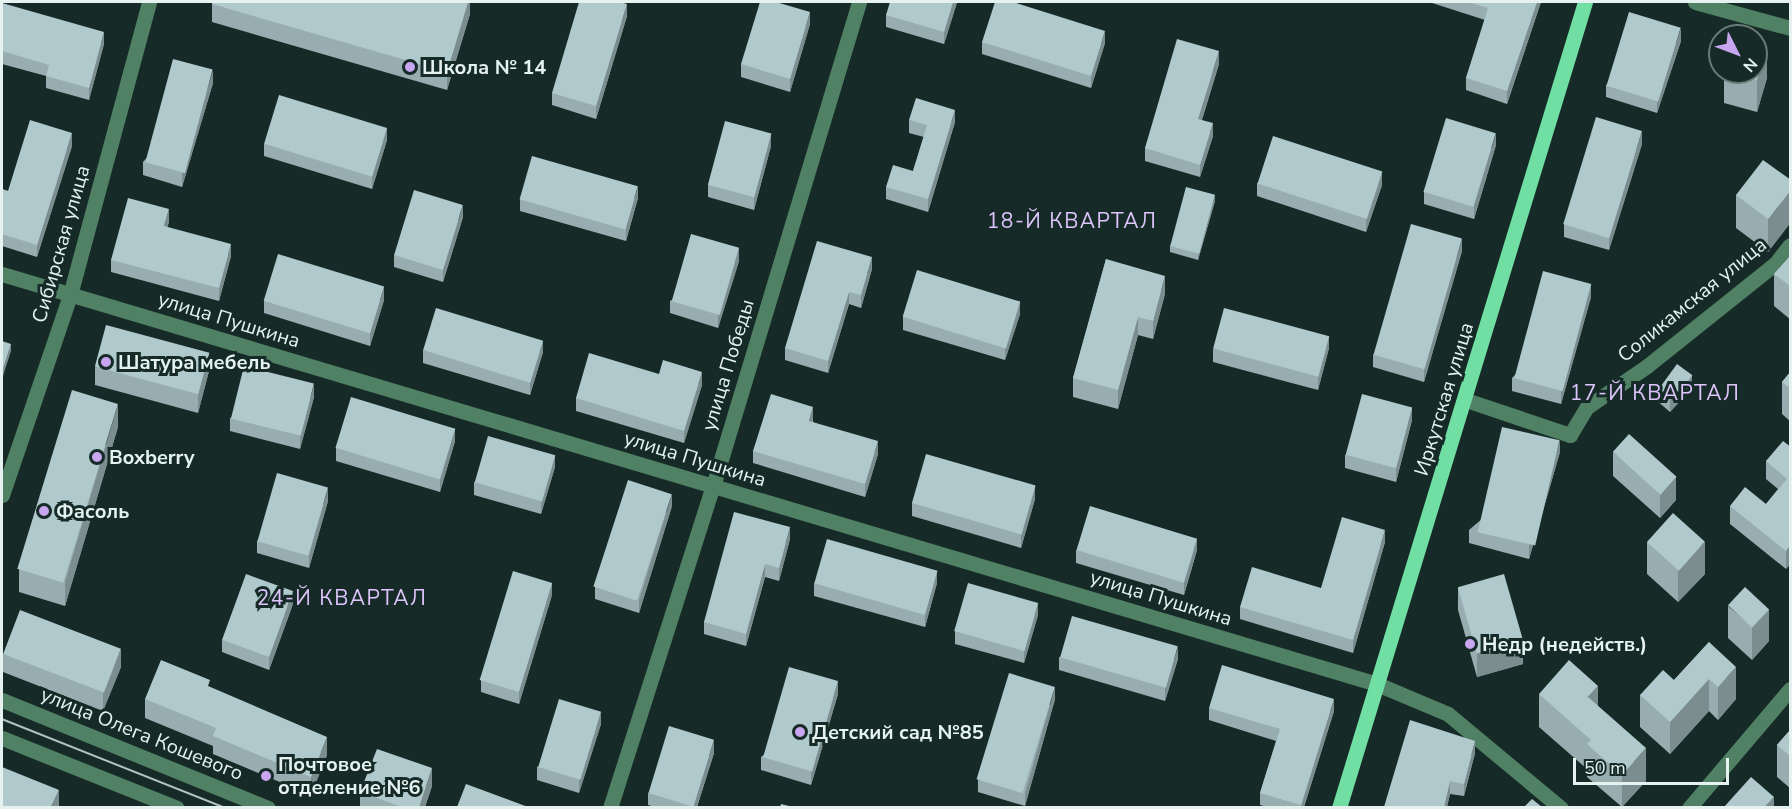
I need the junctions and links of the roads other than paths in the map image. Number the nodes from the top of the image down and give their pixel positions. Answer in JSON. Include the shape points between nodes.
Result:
{"nodes":[{"id":1,"x":149,"y":2,"type":"edge"},
{"id":2,"x":859,"y":2,"type":"edge"},
{"id":3,"x":1585,"y":2,"type":"edge"},
{"id":4,"x":1695,"y":2,"type":"edge"},
{"id":5,"x":1791,"y":28,"type":"edge"},
{"id":6,"x":1791,"y":245,"type":"edge"},
{"id":7,"x":2,"y":274,"type":"edge"},
{"id":8,"x":70,"y":295,"type":"junction"},
{"id":9,"x":1466,"y":400,"type":"junction"},
{"id":10,"x":713,"y":486,"type":"junction"},
{"id":11,"x":2,"y":495,"type":"edge"},
{"id":12,"x":1377,"y":684,"type":"junction"},
{"id":13,"x":1791,"y":689,"type":"edge"},
{"id":14,"x":2,"y":700,"type":"edge"},
{"id":15,"x":2,"y":738,"type":"edge"},
{"id":16,"x":177,"y":807,"type":"edge"},
{"id":17,"x":267,"y":807,"type":"edge"},
{"id":18,"x":610,"y":807,"type":"edge"},
{"id":19,"x":1340,"y":807,"type":"edge"},
{"id":20,"x":1561,"y":807,"type":"edge"},
{"id":21,"x":1689,"y":807,"type":"edge"}],
"edges":[{"from":1,"to":8,"type":"street","name":"Сибирская улица"},
{"from":2,"to":10,"type":"street","name":"улица Победы"},
{"from":3,"to":9,"type":"main road","name":"Иркутская улица"},
{"from":4,"to":5,"type":"street"},
{"from":6,"to":9,"type":"street","name":"Соликамская улица","via":[[1775,264],[1647,366],[1587,407],[1570,435]]},
{"from":7,"to":8,"type":"street","name":"улица Пушкина"},
{"from":8,"to":10,"type":"street","name":"улица Пушкина"},
{"from":8,"to":11,"type":"street","name":"Сибирская улица"},
{"from":9,"to":12,"type":"main road","name":"Иркутская улица"},
{"from":10,"to":12,"type":"street","name":"улица Пушкина"},
{"from":10,"to":18,"type":"street","name":"улица Победы"},
{"from":12,"to":19,"type":"main road","name":"Иркутская улица"},
{"from":12,"to":20,"type":"street","name":"улица Пушкина","via":[[1448,714]]},
{"from":13,"to":21,"type":"street"},
{"from":14,"to":17,"type":"street","name":"улица Олега Кошевого"},
{"from":15,"to":16,"type":"street"}]}
